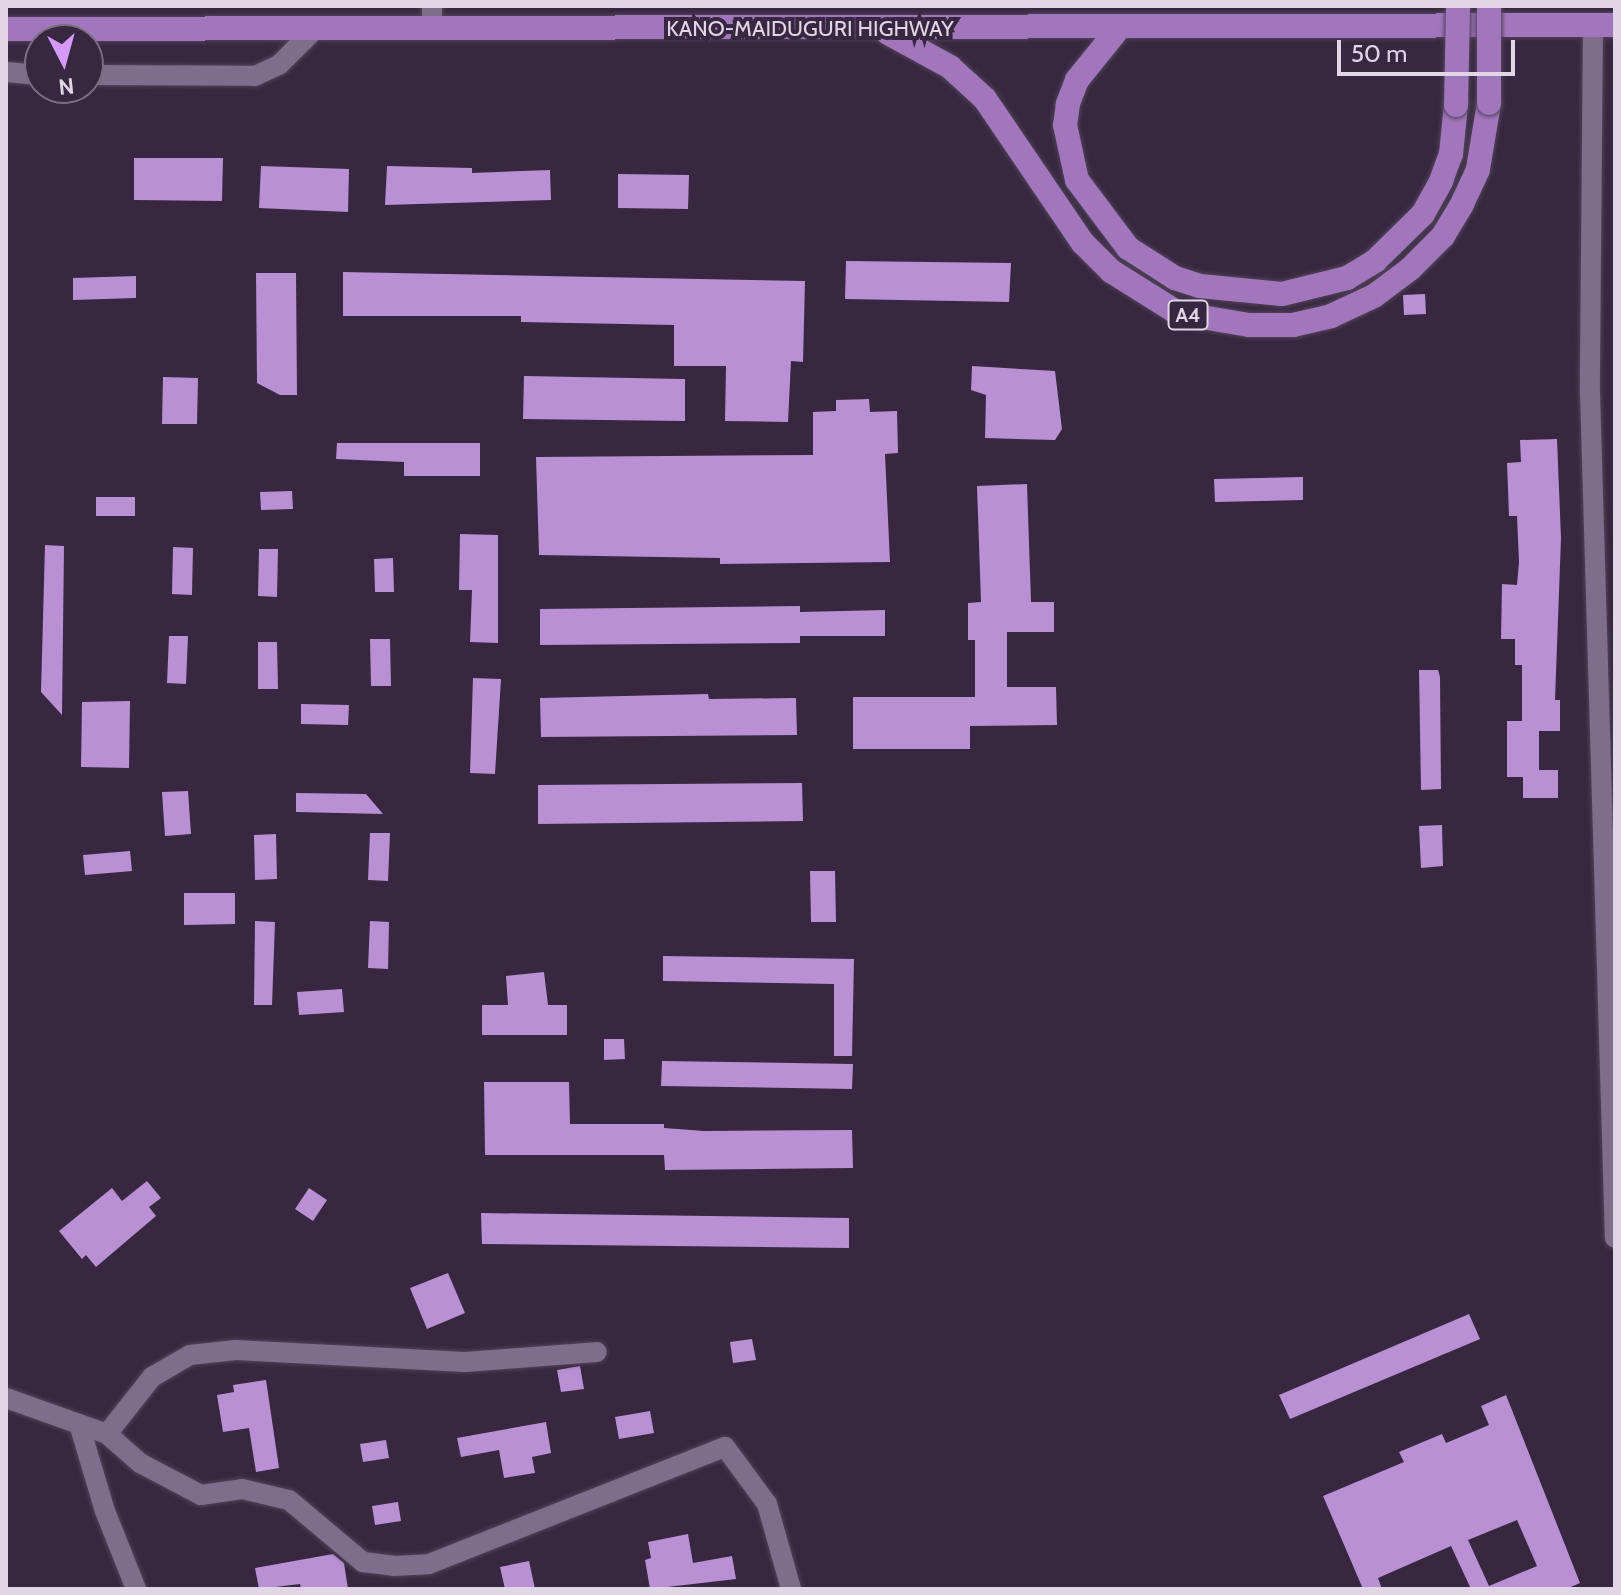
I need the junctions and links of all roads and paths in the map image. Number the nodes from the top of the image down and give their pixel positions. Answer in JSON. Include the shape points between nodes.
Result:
{"nodes":[{"id":1,"x":1458,"y":6,"type":"edge"},
{"id":2,"x":1489,"y":6,"type":"edge"},
{"id":3,"x":432,"y":18,"type":"edge"},
{"id":4,"x":1604,"y":25,"type":"edge"},
{"id":5,"x":1119,"y":28,"type":"junction"},
{"id":6,"x":6,"y":29,"type":"edge"},
{"id":7,"x":314,"y":30,"type":"junction"},
{"id":8,"x":883,"y":30,"type":"junction"},
{"id":9,"x":104,"y":75,"type":"edge"},
{"id":10,"x":1613,"y":1151,"type":"edge"},
{"id":11,"x":1615,"y":1238,"type":"edge"},
{"id":12,"x":597,"y":1352,"type":"dead end"},
{"id":13,"x":6,"y":1398,"type":"edge"},
{"id":14,"x":79,"y":1424,"type":"junction"},
{"id":15,"x":107,"y":1434,"type":"junction"},
{"id":16,"x":136,"y":1589,"type":"edge"},
{"id":17,"x":791,"y":1589,"type":"edge"}],
"edges":[{"from":1,"to":5,"type":"highway","number":"A4","bridge":true,"via":[[1451,154],[1423,214],[1375,261],[1347,278],[1293,292],[1245,294],[1175,278],[1128,248],[1077,180],[1065,125],[1068,104],[1077,80]]},
{"from":2,"to":8,"type":"highway","number":"A4","bridge":true,"via":[[1489,103],[1478,169],[1443,236],[1374,296],[1331,316],[1293,325],[1220,322],[1178,313],[1111,271],[1075,232],[985,99],[925,50]]},
{"from":3,"to":7,"type":"highway","name":"KANO-MAIDUGURI HIGHWAY"},
{"from":3,"to":8,"type":"highway","name":"KANO-MAIDUGURI HIGHWAY"},
{"from":4,"to":5,"type":"highway","name":"KANO-MAIDUGURI HIGHWAY"},
{"from":4,"to":10,"type":"street","via":[[1590,393]]},
{"from":5,"to":8,"type":"highway","name":"KANO-MAIDUGURI HIGHWAY"},
{"from":6,"to":7,"type":"highway","name":"KANO-MAIDUGURI HIGHWAY"},
{"from":7,"to":9,"type":"street","via":[[279,65],[255,76]]},
{"from":10,"to":11,"type":"street"},
{"from":12,"to":15,"type":"street","via":[[465,1362],[236,1350],[190,1355],[152,1377]]},
{"from":13,"to":14,"type":"street"},
{"from":14,"to":15,"type":"street"},
{"from":14,"to":16,"type":"street"},
{"from":15,"to":17,"type":"street","via":[[140,1463],[201,1495],[242,1489],[289,1500],[363,1562],[394,1566],[429,1564],[725,1447],[767,1504]]}]}
